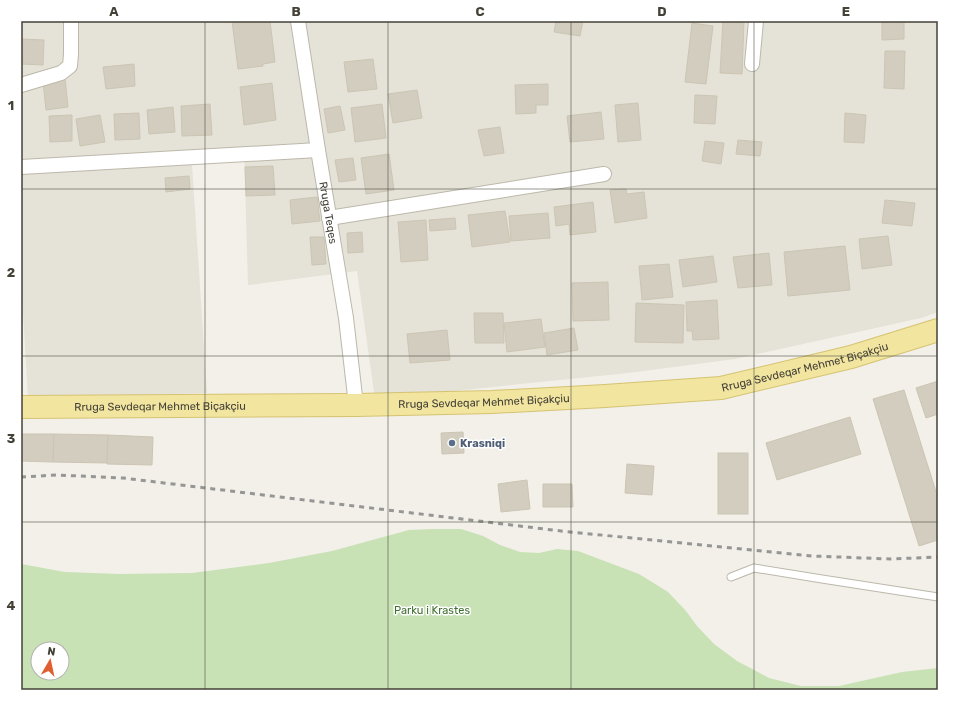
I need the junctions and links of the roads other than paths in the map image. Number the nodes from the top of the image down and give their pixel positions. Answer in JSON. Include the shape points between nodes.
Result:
{"nodes":[{"id":1,"x":71,"y":21,"type":"edge"},
{"id":2,"x":298,"y":21,"type":"edge"},
{"id":3,"x":756,"y":21,"type":"edge"},
{"id":4,"x":752,"y":64,"type":"dead end"},
{"id":5,"x":21,"y":85,"type":"edge"},
{"id":6,"x":318,"y":150,"type":"junction"},
{"id":7,"x":21,"y":167,"type":"edge"},
{"id":8,"x":604,"y":174,"type":"dead end"},
{"id":9,"x":329,"y":218,"type":"junction"},
{"id":10,"x":938,"y":330,"type":"edge"},
{"id":11,"x":356,"y":405,"type":"junction"},
{"id":12,"x":21,"y":407,"type":"edge"},
{"id":13,"x":731,"y":578,"type":"dead end"},
{"id":14,"x":938,"y":597,"type":"edge"}],
"edges":[{"from":1,"to":5,"type":"street","via":[[70,66],[61,73]]},
{"from":2,"to":6,"type":"street","name":"Rruga Teqes"},
{"from":3,"to":4,"type":"street"},
{"from":6,"to":7,"type":"street"},
{"from":6,"to":9,"type":"street","name":"Rruga Teqes"},
{"from":8,"to":9,"type":"street"},
{"from":9,"to":11,"type":"street","name":"Rruga Teqes","via":[[346,318]]},
{"from":10,"to":11,"type":"main road","name":"Rruga Sevdeqar Mehmet Biçakçiu","via":[[851,357],[721,388],[492,402]]},
{"from":11,"to":12,"type":"main road","name":"Rruga Sevdeqar Mehmet Biçakçiu"},
{"from":13,"to":14,"type":"lane","via":[[754,568]]}]}
